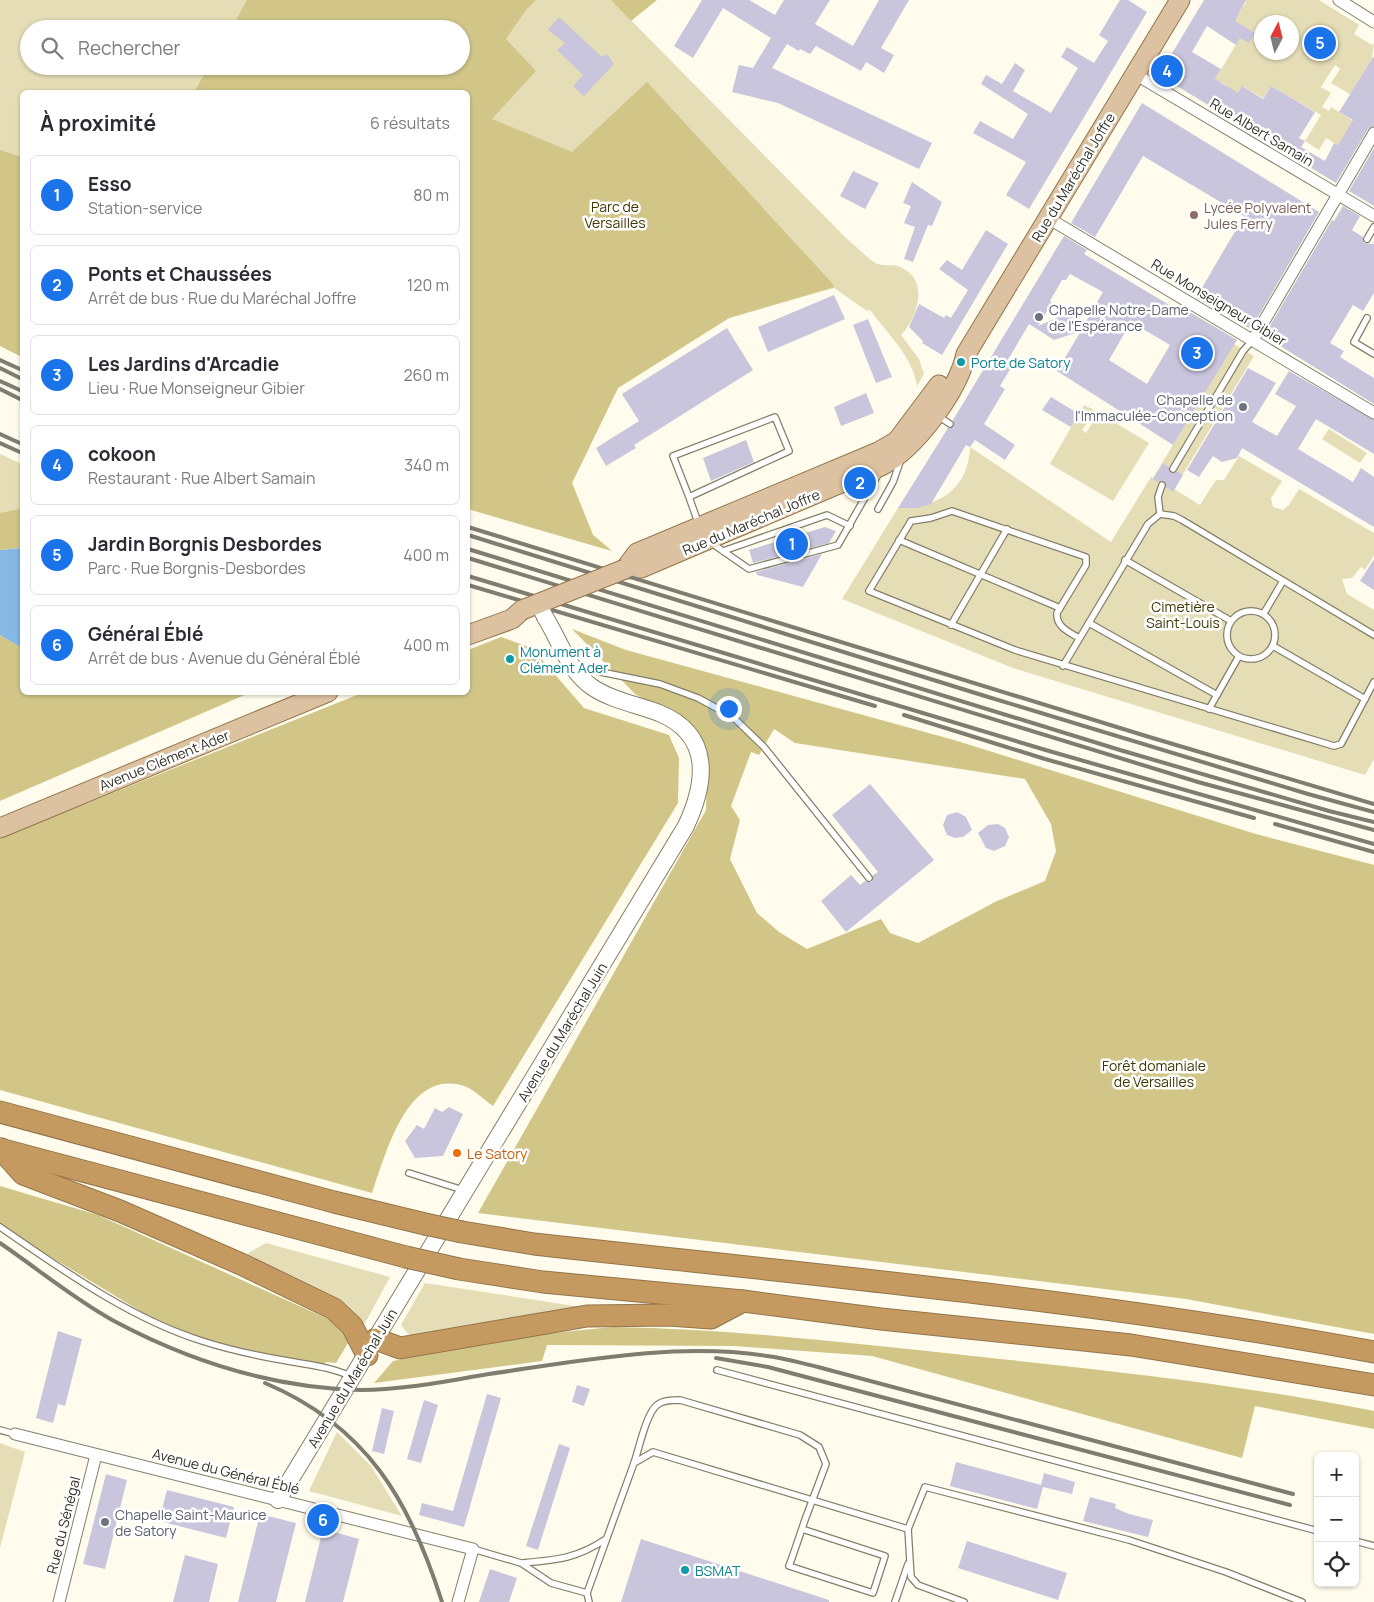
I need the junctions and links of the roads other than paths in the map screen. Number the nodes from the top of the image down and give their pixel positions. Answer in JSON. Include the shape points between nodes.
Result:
{"nodes":[{"id":1,"x":1180,"y":0,"type":"edge"},
{"id":2,"x":1338,"y":0,"type":"edge"},
{"id":3,"x":1374,"y":22,"type":"edge"},
{"id":4,"x":1135,"y":74,"type":"junction"},
{"id":5,"x":1374,"y":133,"type":"edge"},
{"id":6,"x":1337,"y":194,"type":"junction"},
{"id":7,"x":1374,"y":216,"type":"edge"},
{"id":8,"x":1048,"y":218,"type":"junction"},
{"id":9,"x":1374,"y":227,"type":"edge"},
{"id":10,"x":1367,"y":240,"type":"dead end"},
{"id":11,"x":1367,"y":318,"type":"dead end"},
{"id":12,"x":1253,"y":340,"type":"junction"},
{"id":13,"x":1374,"y":354,"type":"edge"},
{"id":14,"x":929,"y":410,"type":"junction"},
{"id":15,"x":1374,"y":413,"type":"edge"},
{"id":16,"x":950,"y":424,"type":"dead end"},
{"id":17,"x":900,"y":447,"type":"junction"},
{"id":18,"x":881,"y":466,"type":"junction"},
{"id":19,"x":1173,"y":469,"type":"dead end"},
{"id":20,"x":1162,"y":485,"type":"dead end"},
{"id":21,"x":689,"y":497,"type":"junction"},
{"id":22,"x":878,"y":509,"type":"dead end"},
{"id":23,"x":1160,"y":514,"type":"junction"},
{"id":24,"x":850,"y":526,"type":"junction"},
{"id":25,"x":1007,"y":529,"type":"junction"},
{"id":26,"x":713,"y":538,"type":"junction"},
{"id":27,"x":899,"y":540,"type":"junction"},
{"id":28,"x":1125,"y":560,"type":"junction"},
{"id":29,"x":625,"y":569,"type":"junction"},
{"id":30,"x":981,"y":574,"type":"junction"},
{"id":31,"x":1283,"y":581,"type":"junction"},
{"id":32,"x":1060,"y":608,"type":"junction"},
{"id":33,"x":536,"y":610,"type":"junction"},
{"id":34,"x":1264,"y":614,"type":"junction"},
{"id":35,"x":1231,"y":621,"type":"junction"},
{"id":36,"x":470,"y":623,"type":"edge"},
{"id":37,"x":1089,"y":623,"type":"junction"},
{"id":38,"x":951,"y":625,"type":"junction"},
{"id":39,"x":470,"y":634,"type":"edge"},
{"id":40,"x":1374,"y":635,"type":"edge"},
{"id":41,"x":1079,"y":638,"type":"junction"},
{"id":42,"x":1273,"y":646,"type":"junction"},
{"id":43,"x":1240,"y":656,"type":"junction"},
{"id":44,"x":1063,"y":666,"type":"junction"},
{"id":45,"x":580,"y":674,"type":"junction"},
{"id":46,"x":1374,"y":682,"type":"edge"},
{"id":47,"x":293,"y":695,"type":"edge"},
{"id":48,"x":321,"y":695,"type":"edge"},
{"id":49,"x":1217,"y":695,"type":"junction"},
{"id":50,"x":1365,"y":699,"type":"junction"},
{"id":51,"x":1209,"y":709,"type":"junction"},
{"id":52,"x":0,"y":814,"type":"edge"},
{"id":53,"x":0,"y":828,"type":"edge"},
{"id":54,"x":869,"y":878,"type":"dead end"},
{"id":55,"x":0,"y":1112,"type":"edge"},
{"id":56,"x":1,"y":1149,"type":"edge"},
{"id":57,"x":409,"y":1173,"type":"dead end"},
{"id":58,"x":465,"y":1191,"type":"junction"},
{"id":59,"x":0,"y":1226,"type":"edge"},
{"id":60,"x":742,"y":1301,"type":"junction"},
{"id":61,"x":372,"y":1347,"type":"junction"},
{"id":62,"x":1374,"y":1352,"type":"edge"},
{"id":63,"x":717,"y":1370,"type":"dead end"},
{"id":64,"x":352,"y":1377,"type":"junction"},
{"id":65,"x":1374,"y":1385,"type":"edge"},
{"id":66,"x":0,"y":1430,"type":"edge"},
{"id":67,"x":15,"y":1434,"type":"joint"},
{"id":68,"x":96,"y":1455,"type":"junction"},
{"id":69,"x":634,"y":1463,"type":"junction"},
{"id":70,"x":278,"y":1500,"type":"junction"},
{"id":71,"x":812,"y":1500,"type":"junction"},
{"id":72,"x":802,"y":1529,"type":"junction"},
{"id":73,"x":908,"y":1529,"type":"junction"},
{"id":74,"x":1314,"y":1530,"type":"edge"},
{"id":75,"x":607,"y":1538,"type":"junction"},
{"id":76,"x":1359,"y":1542,"type":"edge"},
{"id":77,"x":1374,"y":1546,"type":"edge"},
{"id":78,"x":473,"y":1549,"type":"junction"},
{"id":79,"x":909,"y":1562,"type":"junction"},
{"id":80,"x":521,"y":1563,"type":"junction"},
{"id":81,"x":587,"y":1593,"type":"junction"},
{"id":82,"x":59,"y":1602,"type":"edge"},
{"id":83,"x":458,"y":1602,"type":"edge"},
{"id":84,"x":589,"y":1602,"type":"edge"},
{"id":85,"x":895,"y":1602,"type":"edge"},
{"id":86,"x":964,"y":1602,"type":"edge"},
{"id":87,"x":1302,"y":1602,"type":"edge"}],
"edges":[{"from":1,"to":4,"type":"main road","name":"Rue du Maréchal Joffre"},
{"from":2,"to":3,"type":"street"},
{"from":4,"to":6,"type":"street","name":"Rue Albert Samain"},
{"from":4,"to":8,"type":"main road","name":"Rue du Maréchal Joffre"},
{"from":5,"to":6,"type":"street"},
{"from":6,"to":7,"type":"street","name":"Rue Albert Samain"},
{"from":6,"to":12,"type":"street"},
{"from":8,"to":12,"type":"street","name":"Rue Monseigneur Gibier"},
{"from":8,"to":14,"type":"main road","name":"Rue du Maréchal Joffre","via":[[966,354],[963,369]]},
{"from":9,"to":10,"type":"lane"},
{"from":11,"to":13,"type":"lane","via":[[1354,342]]},
{"from":12,"to":15,"type":"street","name":"Rue Monseigneur Gibier"},
{"from":12,"to":19,"type":"lane","via":[[1243,351]]},
{"from":14,"to":16,"type":"lane"},
{"from":14,"to":17,"type":"main road","name":"Rue du Maréchal Joffre","via":[[922,433]]},
{"from":17,"to":18,"type":"main road","name":"Rue du Maréchal Joffre"},
{"from":17,"to":22,"type":"lane","via":[[893,482]]},
{"from":17,"to":26,"type":"main road","name":"Rue du Maréchal Joffre","via":[[878,452]]},
{"from":18,"to":24,"type":"lane"},
{"from":18,"to":26,"type":"main road","name":"Rue du Maréchal Joffre"},
{"from":20,"to":23,"type":"lane","via":[[1158,497]]},
{"from":21,"to":21,"type":"lane","via":[[673,456],[775,418],[790,451]]},
{"from":21,"to":26,"type":"lane"},
{"from":23,"to":28,"type":"lane","via":[[1148,524]]},
{"from":23,"to":31,"type":"lane","via":[[1182,520]]},
{"from":24,"to":26,"type":"lane","via":[[827,515]]},
{"from":24,"to":26,"type":"lane","via":[[838,545],[750,569]]},
{"from":25,"to":27,"type":"lane","via":[[947,512],[911,521]]},
{"from":25,"to":30,"type":"lane"},
{"from":25,"to":32,"type":"lane","via":[[1086,557],[1086,565]]},
{"from":26,"to":29,"type":"main road","name":"Rue du Maréchal Joffre","via":[[641,568]]},
{"from":26,"to":29,"type":"main road","name":"Rue du Maréchal Joffre","via":[[637,553]]},
{"from":27,"to":30,"type":"lane"},
{"from":27,"to":38,"type":"lane","via":[[869,591]]},
{"from":28,"to":35,"type":"lane"},
{"from":28,"to":37,"type":"lane"},
{"from":29,"to":33,"type":"main road","name":"Rue du Maréchal Joffre","bridge":true},
{"from":30,"to":32,"type":"lane"},
{"from":30,"to":38,"type":"lane"},
{"from":31,"to":34,"type":"lane"},
{"from":31,"to":40,"type":"lane"},
{"from":32,"to":41,"type":"lane","via":[[1058,622]]},
{"from":33,"to":36,"type":"main road","via":[[494,614]]},
{"from":33,"to":39,"type":"main road"},
{"from":33,"to":45,"type":"street","name":"Avenue du Maréchal Juin"},
{"from":34,"to":35,"type":"lane","via":[[1246,611]]},
{"from":34,"to":42,"type":"lane","via":[[1274,624]]},
{"from":35,"to":43,"type":"lane","via":[[1229,644]]},
{"from":37,"to":41,"type":"lane"},
{"from":37,"to":49,"type":"lane"},
{"from":38,"to":44,"type":"lane"},
{"from":41,"to":44,"type":"lane"},
{"from":42,"to":43,"type":"lane","via":[[1262,657]]},
{"from":42,"to":50,"type":"lane"},
{"from":43,"to":49,"type":"lane"},
{"from":44,"to":51,"type":"lane"},
{"from":45,"to":54,"type":"lane","via":[[591,670],[660,684],[702,700],[733,717],[764,747]]},
{"from":45,"to":58,"type":"street","name":"Avenue du Maréchal Juin","via":[[605,694],[661,714],[685,731],[698,750],[701,788],[686,826]]},
{"from":46,"to":50,"type":"lane"},
{"from":47,"to":52,"type":"main road","name":"Avenue Clément Ader"},
{"from":48,"to":53,"type":"main road","name":"Avenue Clément Ader"},
{"from":49,"to":51,"type":"lane"},
{"from":50,"to":51,"type":"lane","via":[[1337,746]]},
{"from":55,"to":62,"type":"highway","bridge":true,"via":[[334,1202],[462,1232],[534,1244],[1086,1305]]},
{"from":56,"to":60,"type":"highway","bridge":true,"via":[[459,1269],[543,1282]]},
{"from":56,"to":61,"type":"highway","via":[[23,1174],[155,1226],[334,1308]]},
{"from":57,"to":58,"type":"lane"},
{"from":58,"to":61,"type":"street","name":"Avenue du Maréchal Juin"},
{"from":59,"to":64,"type":"lane","via":[[145,1318],[242,1353],[335,1369]]},
{"from":60,"to":61,"type":"highway","via":[[711,1318],[587,1316],[400,1348]]},
{"from":60,"to":65,"type":"highway","via":[[1131,1345]]},
{"from":61,"to":64,"type":"street","name":"Avenue du Maréchal Juin"},
{"from":63,"to":74,"type":"lane"},
{"from":64,"to":70,"type":"street","name":"Avenue du Maréchal Juin"},
{"from":66,"to":67,"type":"lane","name":"Avenue du Général Éblé"},
{"from":67,"to":68,"type":"street","name":"Avenue du Général Éblé"},
{"from":68,"to":70,"type":"street","name":"Avenue du Général Éblé"},
{"from":68,"to":82,"type":"street","name":"Rue du Sénégal"},
{"from":69,"to":71,"type":"lane","via":[[653,1452]]},
{"from":69,"to":71,"type":"lane","via":[[651,1412],[667,1400],[680,1400],[800,1435],[819,1447],[826,1464]]},
{"from":69,"to":75,"type":"lane"},
{"from":70,"to":78,"type":"street","name":"Avenue du Général Éblé"},
{"from":71,"to":72,"type":"lane"},
{"from":71,"to":73,"type":"lane"},
{"from":72,"to":72,"type":"lane","via":[[789,1566],[873,1593],[885,1556]]},
{"from":73,"to":79,"type":"lane"},
{"from":73,"to":87,"type":"lane","via":[[925,1487],[1129,1540],[1226,1572]]},
{"from":75,"to":80,"type":"lane","via":[[573,1557]]},
{"from":75,"to":81,"type":"lane"},
{"from":76,"to":77,"type":"lane"},
{"from":78,"to":80,"type":"lane"},
{"from":78,"to":83,"type":"street"},
{"from":79,"to":85,"type":"lane"},
{"from":79,"to":86,"type":"lane","via":[[911,1577],[918,1586]]},
{"from":80,"to":81,"type":"lane","via":[[551,1583]]},
{"from":81,"to":84,"type":"lane"}]}
